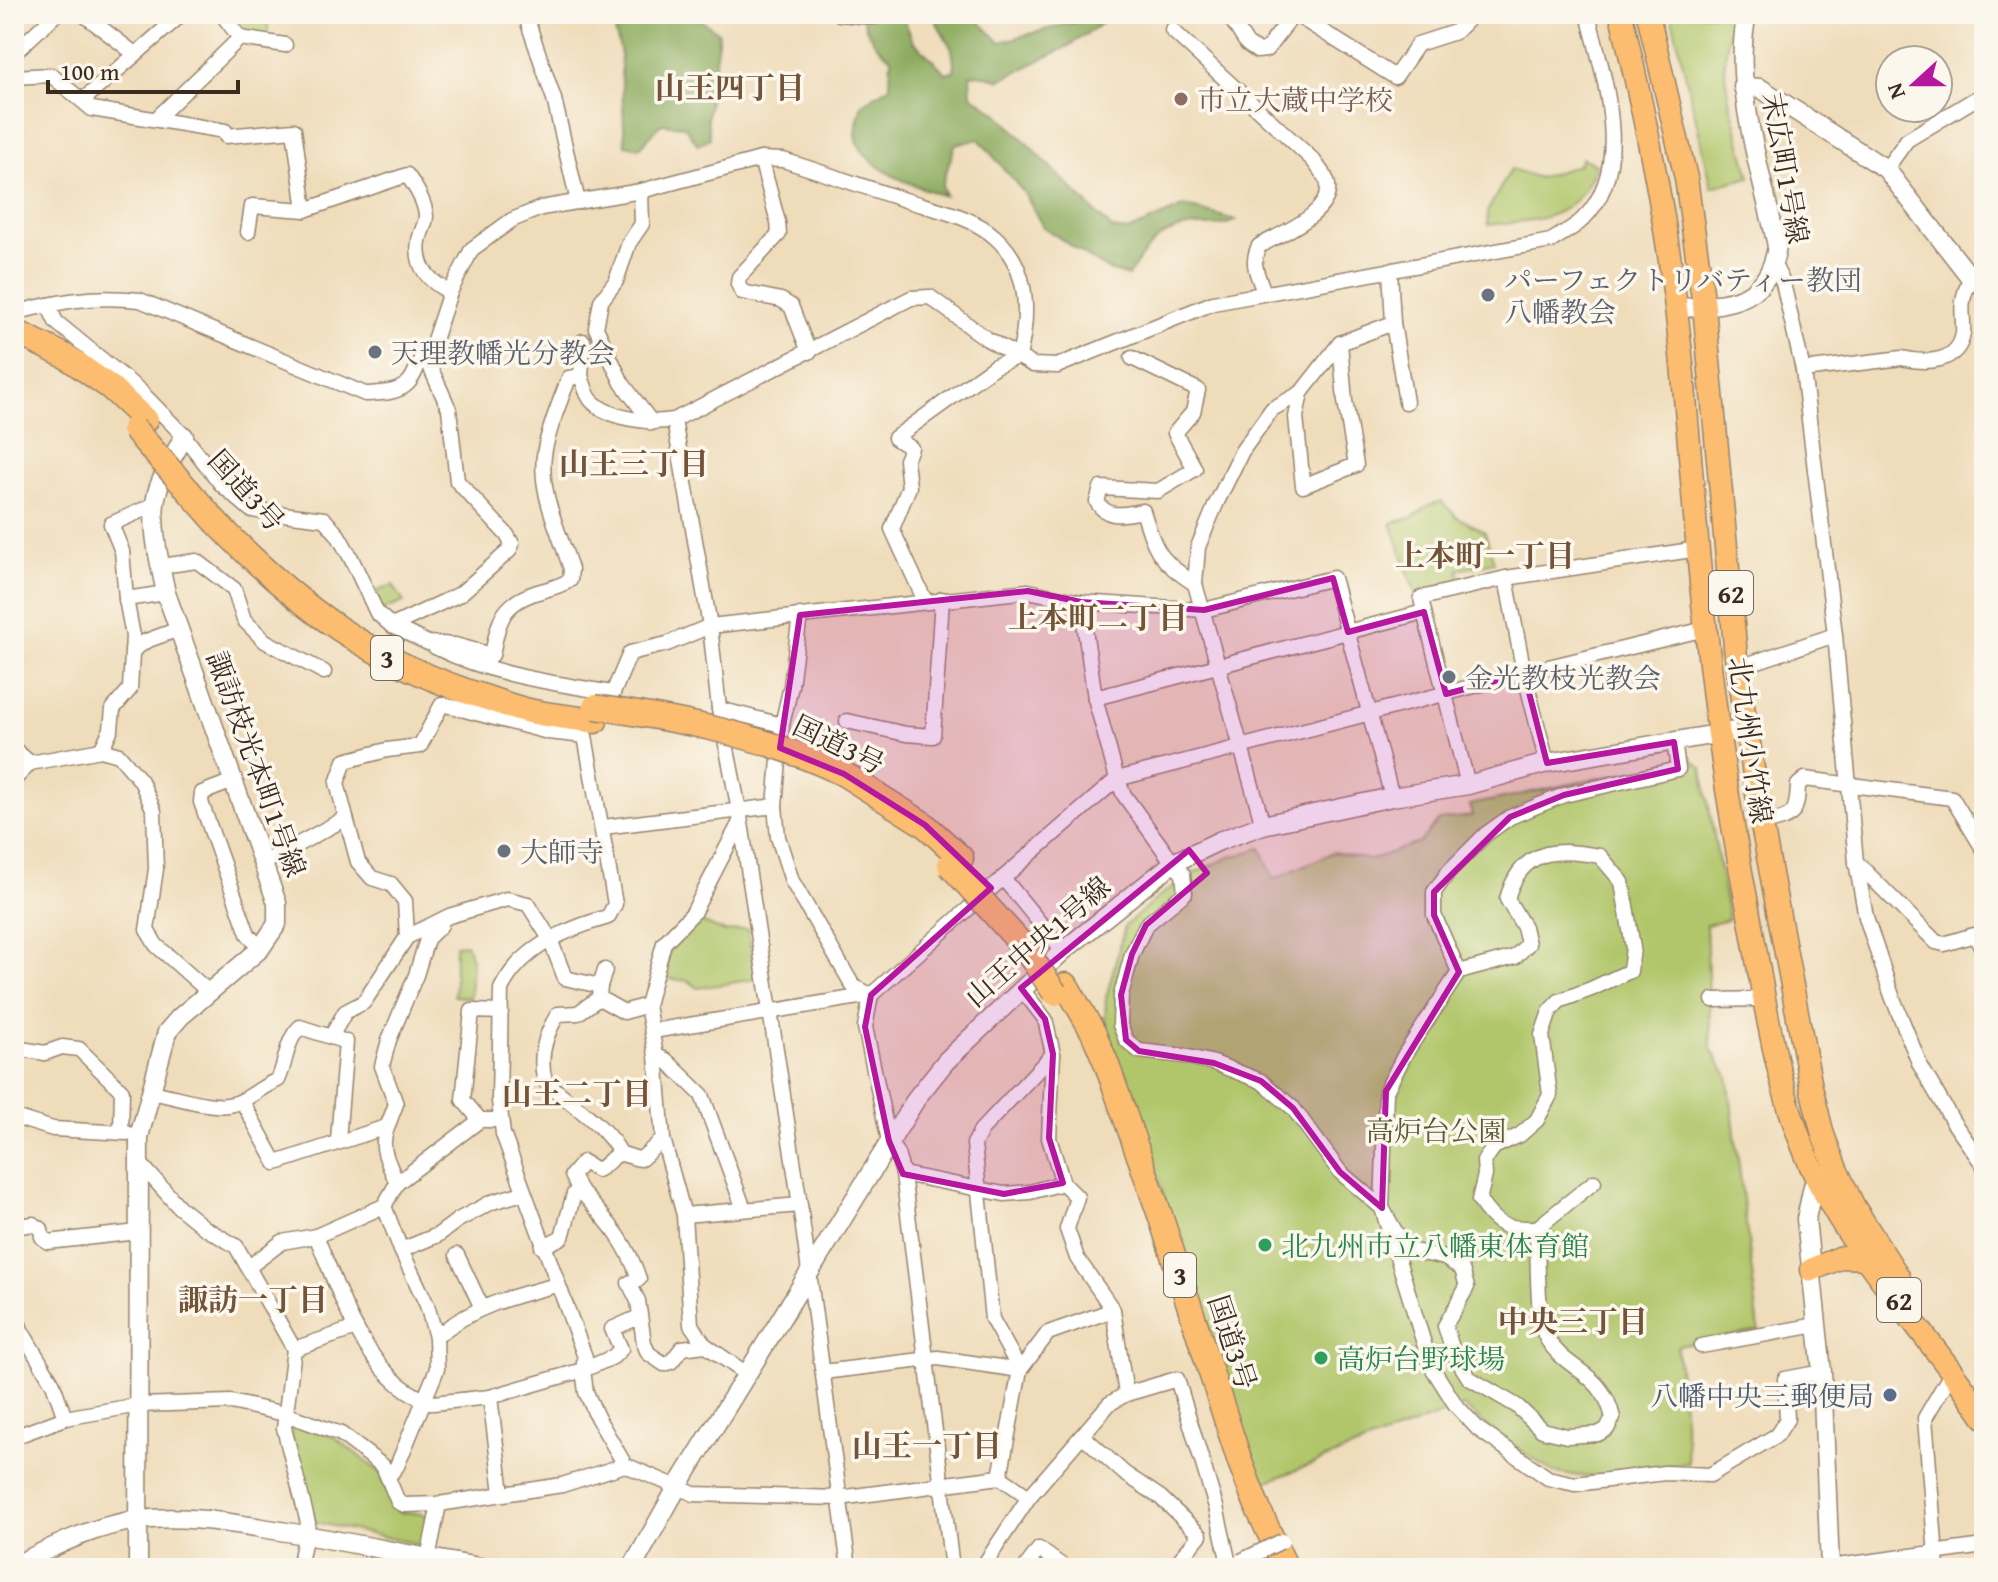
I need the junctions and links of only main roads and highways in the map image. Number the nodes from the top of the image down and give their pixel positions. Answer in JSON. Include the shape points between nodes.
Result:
{"nodes":[{"id":1,"x":1621,"y":14,"type":"edge"},
{"id":2,"x":1648,"y":14,"type":"edge"},
{"id":3,"x":14,"y":331,"type":"edge"},
{"id":4,"x":14,"y":346,"type":"edge"},
{"id":5,"x":140,"y":424,"type":"junction"},
{"id":6,"x":1061,"y":989,"type":"junction"},
{"id":7,"x":1827,"y":1174,"type":"junction"},
{"id":8,"x":1866,"y":1258,"type":"junction"},
{"id":9,"x":1811,"y":1270,"type":"road end"},
{"id":10,"x":1984,"y":1390,"type":"edge"},
{"id":11,"x":1984,"y":1417,"type":"edge"},
{"id":12,"x":1270,"y":1568,"type":"edge"},
{"id":13,"x":1286,"y":1568,"type":"edge"}],
"edges":[{"from":1,"to":7,"type":"main road","name":"北九州小竹線","number":"62","via":[[1651,142],[1675,309],[1705,629],[1738,857],[1786,1091]]},
{"from":2,"to":7,"type":"main road","name":"北九州小竹線","number":"62","via":[[1686,178],[1704,306],[1737,668]]},
{"from":3,"to":5,"type":"highway","name":"国道3号","number":"3","via":[[67,357],[111,388]]},
{"from":4,"to":5,"type":"highway","name":"国道3号","number":"3","via":[[59,368]]},
{"from":5,"to":6,"type":"highway","name":"国道3号","number":"3","bridge":true,"via":[[261,570],[378,655],[446,685],[532,712],[597,714],[733,745],[840,781],[925,825],[1034,938]]},
{"from":6,"to":12,"type":"highway","name":"国道3号","number":"3","via":[[1098,1076],[1228,1466]]},
{"from":6,"to":13,"type":"highway","name":"国道3号","number":"3","via":[[1093,1032],[1107,1065],[1240,1462]]},
{"from":7,"to":8,"type":"main road","name":"北九州小竹線","number":"62"},
{"from":7,"to":10,"type":"main road","name":"北九州小竹線","number":"62"},
{"from":8,"to":9,"type":"main road","via":[[1834,1259]]},
{"from":8,"to":11,"type":"main road","name":"北九州小竹線","number":"62"}]}
